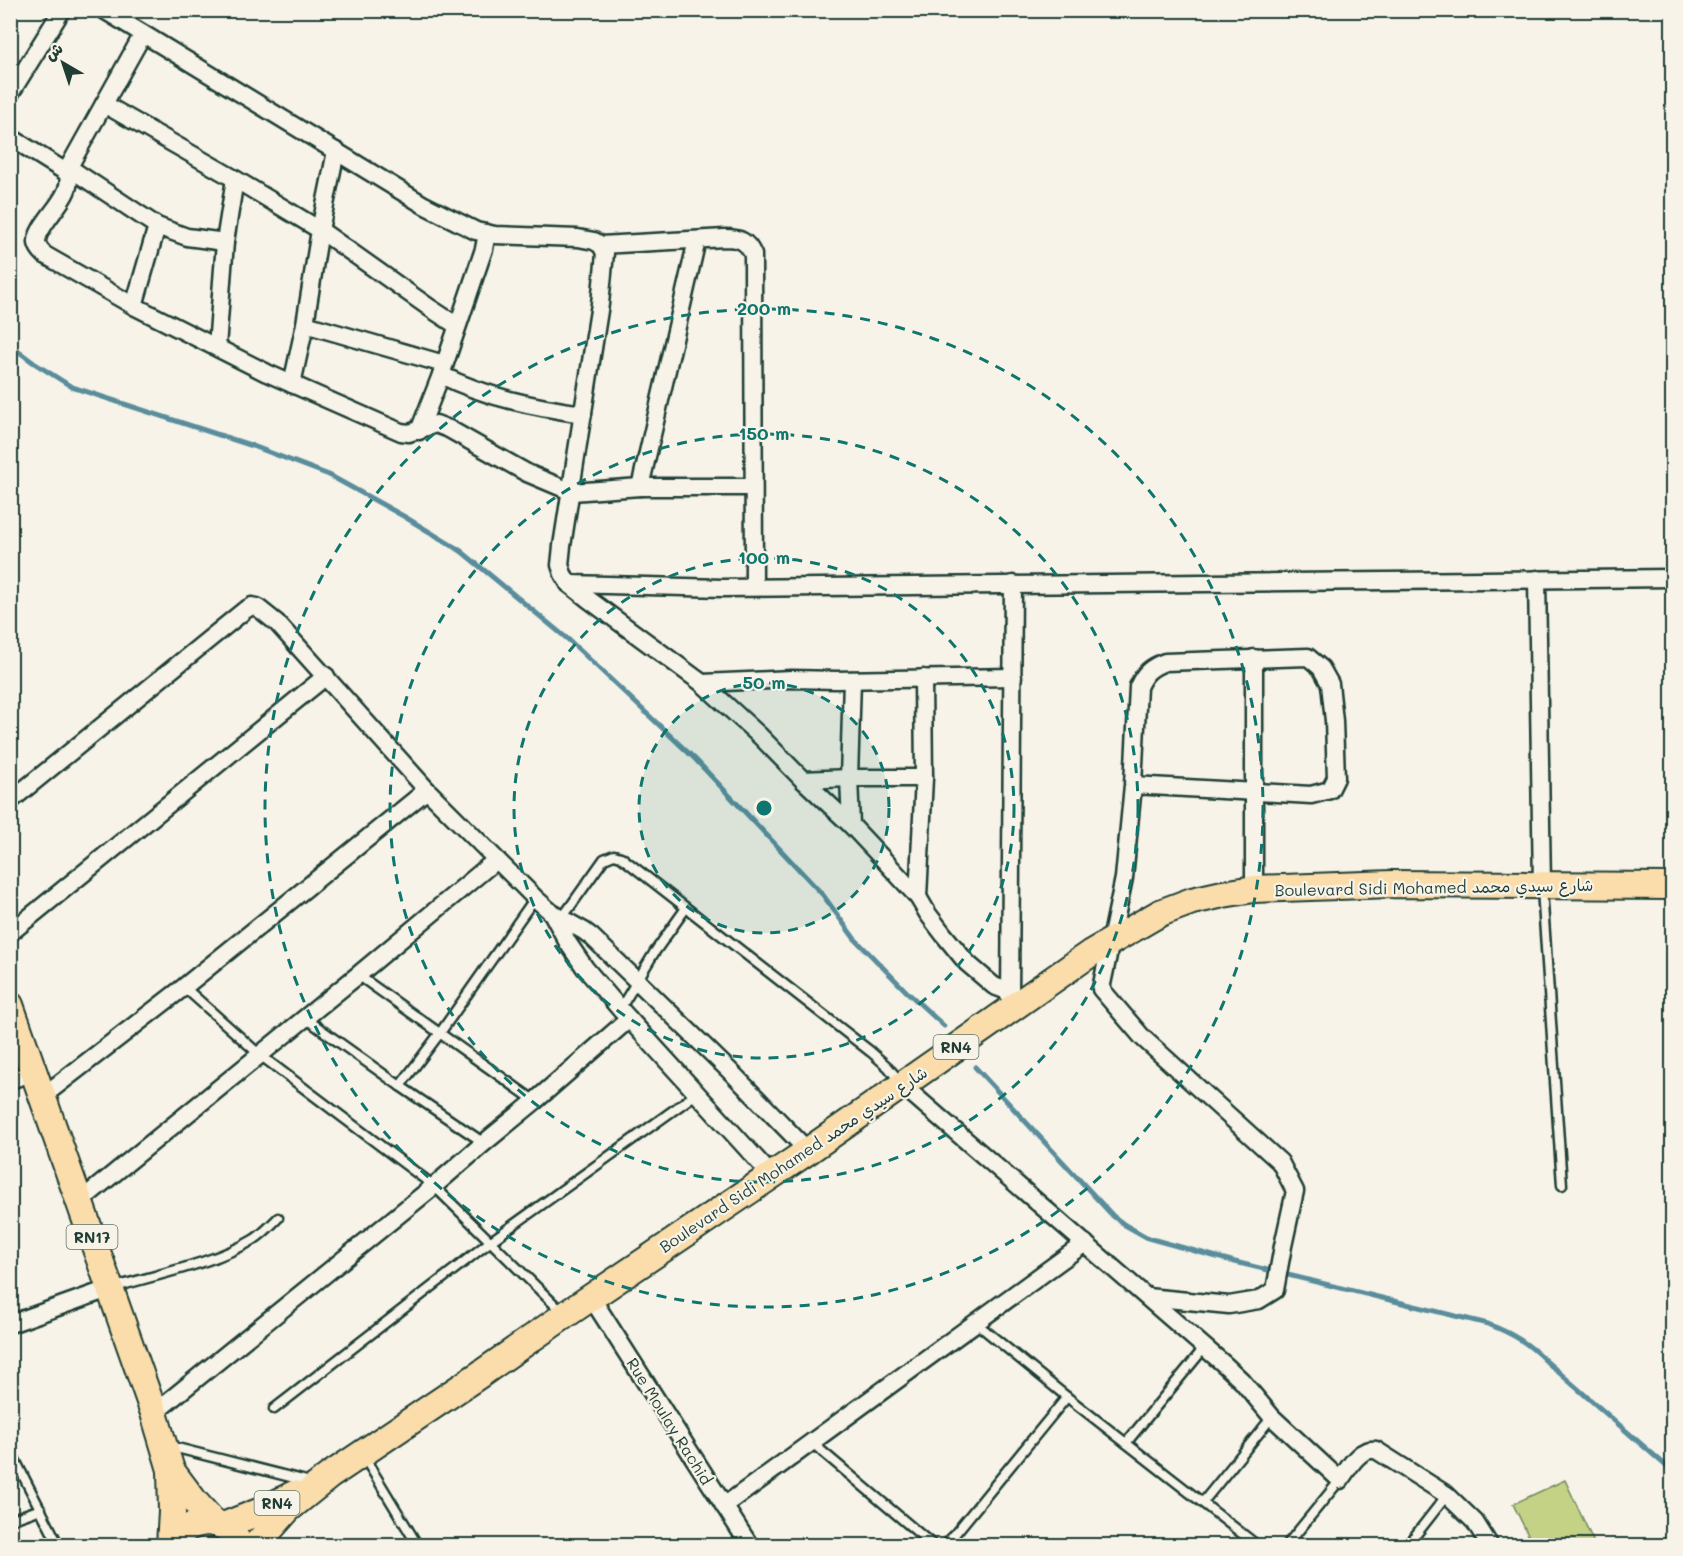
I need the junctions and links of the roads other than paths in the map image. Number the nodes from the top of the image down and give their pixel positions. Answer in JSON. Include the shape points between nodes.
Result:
{"nodes":[{"id":1,"x":62,"y":10,"type":"edge"},
{"id":2,"x":104,"y":10,"type":"edge"},
{"id":3,"x":143,"y":34,"type":"junction"},
{"id":4,"x":10,"y":94,"type":"edge"},
{"id":5,"x":104,"y":104,"type":"junction"},
{"id":6,"x":10,"y":137,"type":"edge"},
{"id":7,"x":336,"y":151,"type":"junction"},
{"id":8,"x":67,"y":170,"type":"junction"},
{"id":9,"x":235,"y":179,"type":"junction"},
{"id":10,"x":157,"y":226,"type":"junction"},
{"id":11,"x":320,"y":230,"type":"junction"},
{"id":12,"x":487,"y":233,"type":"junction"},
{"id":13,"x":697,"y":240,"type":"junction"},
{"id":14,"x":225,"y":242,"type":"junction"},
{"id":15,"x":601,"y":245,"type":"junction"},
{"id":16,"x":134,"y":306,"type":"junction"},
{"id":17,"x":305,"y":324,"type":"junction"},
{"id":18,"x":456,"y":325,"type":"junction"},
{"id":19,"x":217,"y":347,"type":"junction"},
{"id":20,"x":442,"y":369,"type":"junction"},
{"id":21,"x":292,"y":384,"type":"junction"},
{"id":22,"x":583,"y":414,"type":"junction"},
{"id":23,"x":418,"y":431,"type":"junction"},
{"id":24,"x":640,"y":487,"type":"junction"},
{"id":25,"x":753,"y":487,"type":"junction"},
{"id":26,"x":572,"y":492,"type":"junction"},
{"id":27,"x":1538,"y":579,"type":"junction"},
{"id":28,"x":1672,"y":579,"type":"edge"},
{"id":29,"x":569,"y":584,"type":"junction"},
{"id":30,"x":1013,"y":584,"type":"junction"},
{"id":31,"x":754,"y":587,"type":"junction"},
{"id":32,"x":1254,"y":658,"type":"junction"},
{"id":33,"x":326,"y":676,"type":"junction"},
{"id":34,"x":1013,"y":677,"type":"junction"},
{"id":35,"x":923,"y":678,"type":"junction"},
{"id":36,"x":852,"y":680,"type":"junction"},
{"id":37,"x":702,"y":683,"type":"junction"},
{"id":38,"x":849,"y":778,"type":"junction"},
{"id":39,"x":924,"y":778,"type":"junction"},
{"id":40,"x":803,"y":780,"type":"junction"},
{"id":41,"x":1133,"y":785,"type":"junction"},
{"id":42,"x":427,"y":790,"type":"junction"},
{"id":43,"x":1254,"y":791,"type":"junction"},
{"id":44,"x":10,"y":801,"type":"edge"},
{"id":45,"x":851,"y":825,"type":"junction"},
{"id":46,"x":496,"y":860,"type":"junction"},
{"id":47,"x":1542,"y":885,"type":"junction"},
{"id":48,"x":1672,"y":886,"type":"edge"},
{"id":49,"x":1254,"y":889,"type":"junction"},
{"id":50,"x":918,"y":897,"type":"junction"},
{"id":51,"x":534,"y":898,"type":"junction"},
{"id":52,"x":686,"y":908,"type":"junction"},
{"id":53,"x":557,"y":918,"type":"junction"},
{"id":54,"x":10,"y":933,"type":"edge"},
{"id":55,"x":1111,"y":941,"type":"junction"},
{"id":56,"x":358,"y":975,"type":"junction"},
{"id":57,"x":637,"y":981,"type":"junction"},
{"id":58,"x":184,"y":987,"type":"junction"},
{"id":59,"x":1010,"y":1001,"type":"junction"},
{"id":60,"x":10,"y":1005,"type":"edge"},
{"id":61,"x":624,"y":1014,"type":"junction"},
{"id":62,"x":305,"y":1018,"type":"junction"},
{"id":63,"x":440,"y":1033,"type":"junction"},
{"id":64,"x":260,"y":1054,"type":"junction"},
{"id":65,"x":10,"y":1080,"type":"edge"},
{"id":66,"x":39,"y":1084,"type":"junction"},
{"id":67,"x":902,"y":1085,"type":"junction"},
{"id":68,"x":400,"y":1086,"type":"junction"},
{"id":69,"x":696,"y":1094,"type":"junction"},
{"id":70,"x":535,"y":1101,"type":"junction"},
{"id":71,"x":484,"y":1143,"type":"junction"},
{"id":72,"x":808,"y":1151,"type":"junction"},
{"id":73,"x":771,"y":1175,"type":"junction"},
{"id":74,"x":1562,"y":1185,"type":"dead end"},
{"id":75,"x":434,"y":1186,"type":"junction"},
{"id":76,"x":79,"y":1202,"type":"junction"},
{"id":77,"x":278,"y":1218,"type":"dead end"},
{"id":78,"x":491,"y":1241,"type":"junction"},
{"id":79,"x":1085,"y":1243,"type":"junction"},
{"id":80,"x":111,"y":1288,"type":"junction"},
{"id":81,"x":591,"y":1297,"type":"junction"},
{"id":82,"x":1147,"y":1297,"type":"junction"},
{"id":83,"x":565,"y":1314,"type":"junction"},
{"id":84,"x":976,"y":1323,"type":"junction"},
{"id":85,"x":10,"y":1324,"type":"edge"},
{"id":86,"x":1205,"y":1347,"type":"junction"},
{"id":87,"x":1068,"y":1397,"type":"junction"},
{"id":88,"x":274,"y":1410,"type":"dead end"},
{"id":89,"x":154,"y":1413,"type":"junction"},
{"id":90,"x":1272,"y":1417,"type":"junction"},
{"id":91,"x":812,"y":1442,"type":"junction"},
{"id":92,"x":1126,"y":1443,"type":"junction"},
{"id":93,"x":164,"y":1444,"type":"junction"},
{"id":94,"x":10,"y":1450,"type":"edge"},
{"id":95,"x":362,"y":1455,"type":"junction"},
{"id":96,"x":171,"y":1470,"type":"junction"},
{"id":97,"x":322,"y":1480,"type":"junction"},
{"id":98,"x":1340,"y":1480,"type":"junction"},
{"id":99,"x":1447,"y":1495,"type":"junction"},
{"id":100,"x":1203,"y":1502,"type":"junction"},
{"id":101,"x":724,"y":1506,"type":"junction"},
{"id":102,"x":41,"y":1509,"type":"junction"},
{"id":103,"x":10,"y":1520,"type":"edge"},
{"id":104,"x":219,"y":1525,"type":"junction"},
{"id":105,"x":59,"y":1545,"type":"edge"},
{"id":106,"x":170,"y":1545,"type":"edge"},
{"id":107,"x":240,"y":1545,"type":"edge"},
{"id":108,"x":255,"y":1545,"type":"edge"},
{"id":109,"x":418,"y":1545,"type":"edge"},
{"id":110,"x":750,"y":1545,"type":"edge"},
{"id":111,"x":934,"y":1545,"type":"edge"},
{"id":112,"x":945,"y":1545,"type":"edge"},
{"id":113,"x":1258,"y":1545,"type":"edge"},
{"id":114,"x":1286,"y":1545,"type":"edge"},
{"id":115,"x":1407,"y":1545,"type":"edge"},
{"id":116,"x":1490,"y":1545,"type":"edge"}],
"edges":[{"from":1,"to":4,"type":"street"},
{"from":2,"to":3,"type":"street"},
{"from":3,"to":5,"type":"street"},
{"from":3,"to":7,"type":"street"},
{"from":5,"to":8,"type":"street"},
{"from":5,"to":9,"type":"street"},
{"from":6,"to":8,"type":"street"},
{"from":7,"to":11,"type":"street"},
{"from":7,"to":12,"type":"street","via":[[424,205]]},
{"from":8,"to":10,"type":"street"},
{"from":8,"to":16,"type":"street","via":[[68,186],[38,238],[39,249],[53,261]]},
{"from":9,"to":11,"type":"street"},
{"from":9,"to":14,"type":"street"},
{"from":10,"to":14,"type":"street","via":[[187,237]]},
{"from":10,"to":16,"type":"street"},
{"from":11,"to":17,"type":"street"},
{"from":11,"to":18,"type":"street"},
{"from":12,"to":15,"type":"street","via":[[578,238]]},
{"from":12,"to":18,"type":"street"},
{"from":13,"to":15,"type":"street"},
{"from":13,"to":24,"type":"street"},
{"from":13,"to":25,"type":"street","via":[[738,238],[750,247],[753,255]]},
{"from":14,"to":19,"type":"street"},
{"from":15,"to":22,"type":"street","via":[[605,253],[603,280]]},
{"from":16,"to":19,"type":"street"},
{"from":17,"to":20,"type":"street"},
{"from":17,"to":21,"type":"street"},
{"from":18,"to":20,"type":"street"},
{"from":19,"to":21,"type":"street"},
{"from":20,"to":22,"type":"street","via":[[465,386],[511,401]]},
{"from":20,"to":23,"type":"street"},
{"from":21,"to":23,"type":"street","via":[[401,432]]},
{"from":22,"to":26,"type":"street"},
{"from":23,"to":26,"type":"street","via":[[436,424],[449,429],[526,473]]},
{"from":24,"to":25,"type":"street"},
{"from":24,"to":26,"type":"street"},
{"from":25,"to":31,"type":"street"},
{"from":26,"to":29,"type":"street","via":[[560,564]]},
{"from":27,"to":28,"type":"street"},
{"from":27,"to":30,"type":"street"},
{"from":27,"to":47,"type":"street"},
{"from":29,"to":31,"type":"street"},
{"from":29,"to":37,"type":"street"},
{"from":30,"to":31,"type":"street"},
{"from":30,"to":34,"type":"street"},
{"from":32,"to":41,"type":"street","via":[[1165,662],[1143,676],[1138,687]]},
{"from":32,"to":43,"type":"street"},
{"from":32,"to":43,"type":"street","via":[[1308,657],[1327,677],[1334,721],[1336,778],[1330,790],[1311,795]]},
{"from":33,"to":42,"type":"street"},
{"from":33,"to":44,"type":"street","via":[[277,623],[252,606]]},
{"from":33,"to":54,"type":"street"},
{"from":34,"to":35,"type":"street"},
{"from":34,"to":59,"type":"street"},
{"from":35,"to":36,"type":"street"},
{"from":35,"to":39,"type":"street"},
{"from":36,"to":37,"type":"street"},
{"from":36,"to":38,"type":"street"},
{"from":37,"to":40,"type":"street"},
{"from":38,"to":39,"type":"street"},
{"from":38,"to":40,"type":"street"},
{"from":38,"to":45,"type":"street"},
{"from":39,"to":50,"type":"street"},
{"from":40,"to":45,"type":"street"},
{"from":41,"to":43,"type":"street"},
{"from":41,"to":55,"type":"street","via":[[1124,878]]},
{"from":42,"to":46,"type":"street"},
{"from":42,"to":58,"type":"street"},
{"from":43,"to":49,"type":"street"},
{"from":45,"to":50,"type":"street"},
{"from":46,"to":51,"type":"street"},
{"from":46,"to":56,"type":"street"},
{"from":47,"to":48,"type":"main road","name":"Boulevard Sidi Mohamed شارع سيدي محمد","number":"RN4"},
{"from":47,"to":49,"type":"main road","name":"Boulevard Sidi Mohamed شارع سيدي محمد","number":"RN4","via":[[1392,884]]},
{"from":47,"to":74,"type":"lane"},
{"from":49,"to":55,"type":"main road","name":"Boulevard Sidi Mohamed شارع سيدي محمد","number":"RN4","via":[[1192,901],[1160,913]]},
{"from":50,"to":59,"type":"street","via":[[967,963]]},
{"from":51,"to":53,"type":"street"},
{"from":51,"to":63,"type":"lane"},
{"from":52,"to":53,"type":"lane","via":[[634,865],[614,855],[604,859]]},
{"from":52,"to":57,"type":"lane"},
{"from":52,"to":67,"type":"lane","via":[[871,1052]]},
{"from":53,"to":57,"type":"street","via":[[592,937]]},
{"from":53,"to":61,"type":"street","via":[[574,953]]},
{"from":55,"to":59,"type":"main road","name":"Boulevard Sidi Mohamed شارع سيدي محمد","number":"RN4"},
{"from":55,"to":82,"type":"street","via":[[1101,989],[1143,1038],[1280,1162],[1295,1191],[1275,1290],[1259,1300],[1229,1305]]},
{"from":56,"to":62,"type":"street"},
{"from":56,"to":63,"type":"lane"},
{"from":57,"to":61,"type":"lane"},
{"from":57,"to":72,"type":"street"},
{"from":58,"to":64,"type":"lane"},
{"from":58,"to":66,"type":"street"},
{"from":59,"to":67,"type":"main road","name":"Boulevard Sidi Mohamed شارع سيدي محمد","number":"RN4"},
{"from":60,"to":66,"type":"main road","number":"RN17"},
{"from":61,"to":69,"type":"street"},
{"from":61,"to":70,"type":"street"},
{"from":62,"to":64,"type":"street"},
{"from":62,"to":68,"type":"lane"},
{"from":63,"to":68,"type":"lane"},
{"from":63,"to":70,"type":"lane"},
{"from":64,"to":75,"type":"lane"},
{"from":64,"to":76,"type":"street"},
{"from":65,"to":66,"type":"street"},
{"from":66,"to":76,"type":"main road","number":"RN17"},
{"from":67,"to":72,"type":"main road","name":"Boulevard Sidi Mohamed شارع سيدي محمد","number":"RN4"},
{"from":67,"to":79,"type":"street"},
{"from":68,"to":71,"type":"lane"},
{"from":69,"to":73,"type":"street"},
{"from":69,"to":78,"type":"lane"},
{"from":70,"to":71,"type":"street"},
{"from":71,"to":75,"type":"street"},
{"from":72,"to":73,"type":"main road","name":"Boulevard Sidi Mohamed شارع سيدي محمد","number":"RN4"},
{"from":73,"to":81,"type":"main road","name":"Boulevard Sidi Mohamed شارع سيدي محمد","number":"RN4"},
{"from":75,"to":78,"type":"lane"},
{"from":75,"to":89,"type":"street"},
{"from":76,"to":80,"type":"main road","number":"RN17"},
{"from":77,"to":80,"type":"lane","via":[[242,1246]]},
{"from":78,"to":83,"type":"lane"},
{"from":78,"to":88,"type":"lane"},
{"from":79,"to":82,"type":"street"},
{"from":79,"to":84,"type":"street"},
{"from":80,"to":85,"type":"street"},
{"from":80,"to":89,"type":"main road","number":"RN17"},
{"from":81,"to":83,"type":"main road","name":"Boulevard Sidi Mohamed شارع سيدي محمد","number":"RN4"},
{"from":81,"to":101,"type":"street","name":"Rue Moulay Rachid"},
{"from":82,"to":86,"type":"street"},
{"from":83,"to":95,"type":"main road","name":"Boulevard Sidi Mohamed شارع سيدي محمد","number":"RN4"},
{"from":84,"to":87,"type":"lane"},
{"from":84,"to":91,"type":"street"},
{"from":86,"to":90,"type":"street"},
{"from":86,"to":92,"type":"lane"},
{"from":87,"to":92,"type":"lane"},
{"from":87,"to":112,"type":"lane"},
{"from":89,"to":93,"type":"main road","number":"RN17"},
{"from":90,"to":98,"type":"street"},
{"from":90,"to":100,"type":"lane"},
{"from":91,"to":101,"type":"street"},
{"from":91,"to":111,"type":"lane"},
{"from":92,"to":100,"type":"lane"},
{"from":93,"to":96,"type":"main road","number":"RN17"},
{"from":93,"to":97,"type":"lane"},
{"from":94,"to":102,"type":"lane"},
{"from":95,"to":97,"type":"main road","name":"Boulevard Sidi Mohamed شارع سيدي محمد","number":"RN4"},
{"from":95,"to":109,"type":"lane"},
{"from":96,"to":104,"type":"main road","number":"RN17"},
{"from":96,"to":106,"type":"main road","number":"RN17"},
{"from":97,"to":104,"type":"main road","number":"RN4","via":[[261,1511]]},
{"from":97,"to":108,"type":"main road","number":"RN4"},
{"from":98,"to":99,"type":"street","via":[[1360,1454],[1370,1449]]},
{"from":98,"to":114,"type":"lane"},
{"from":99,"to":115,"type":"lane"},
{"from":99,"to":116,"type":"street"},
{"from":100,"to":113,"type":"lane"},
{"from":101,"to":110,"type":"street","name":"Rue Moulay Rachid"},
{"from":102,"to":103,"type":"lane"},
{"from":102,"to":105,"type":"lane"},
{"from":104,"to":106,"type":"main road","number":"RN4","via":[[188,1526]]},
{"from":104,"to":107,"type":"main road","via":[[231,1532]]}]}
